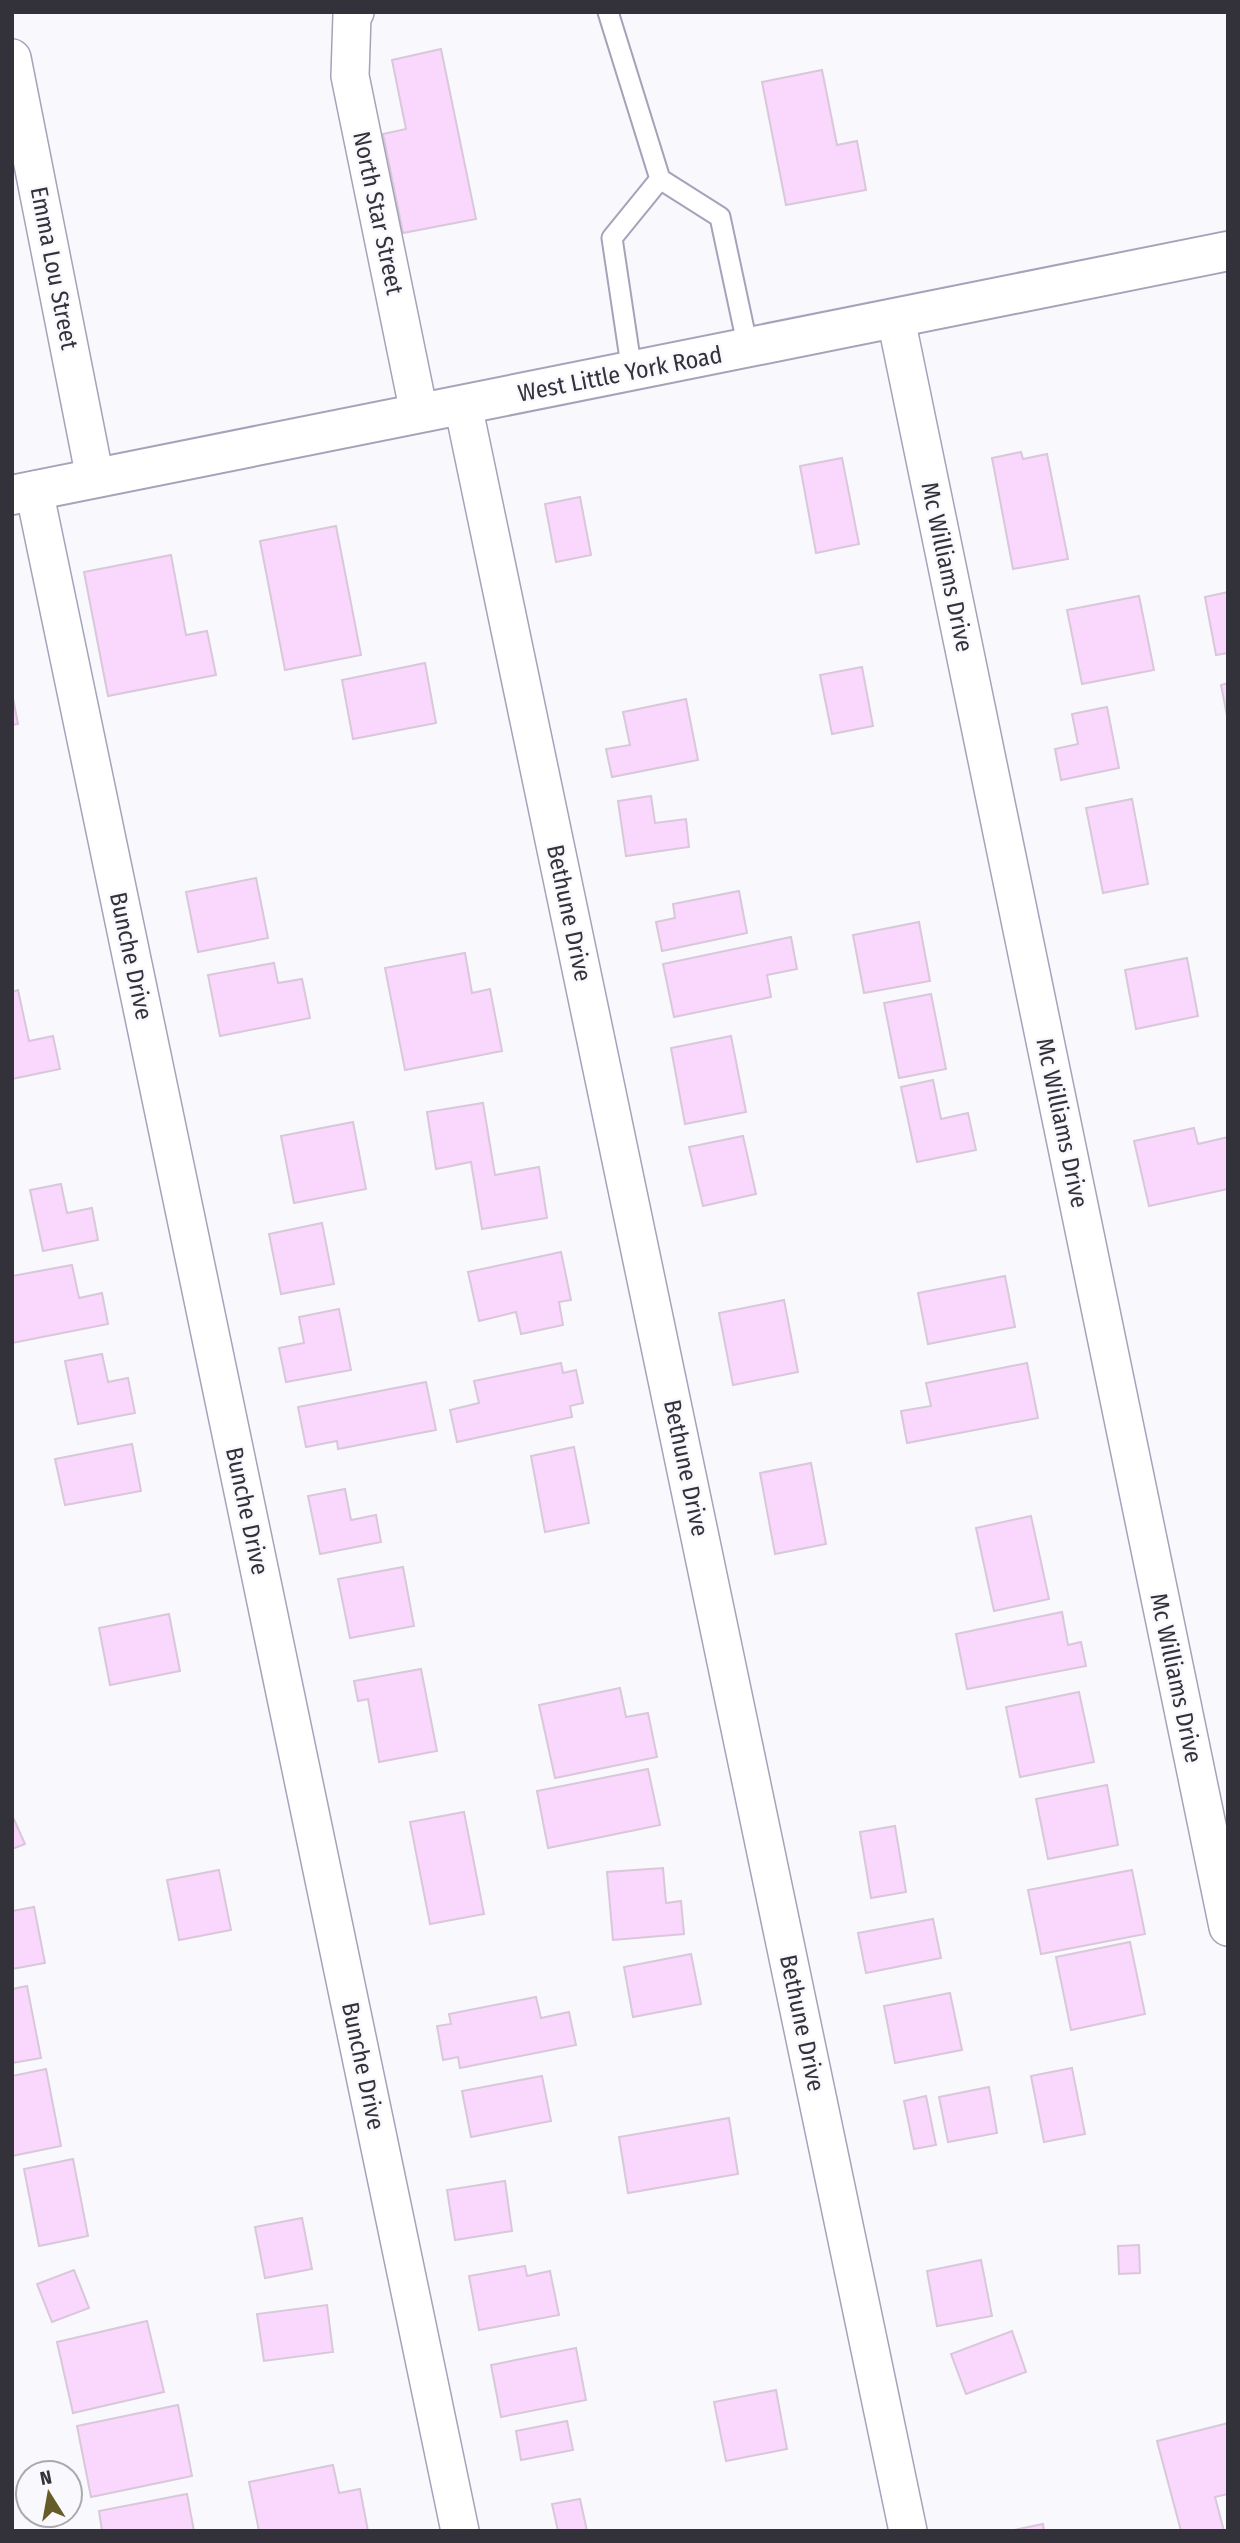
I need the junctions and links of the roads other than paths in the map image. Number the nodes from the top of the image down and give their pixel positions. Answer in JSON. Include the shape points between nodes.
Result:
{"nodes":[{"id":1,"x":355,"y":12,"type":"edge"},
{"id":2,"x":608,"y":12,"type":"edge"},
{"id":3,"x":12,"y":58,"type":"edge"},
{"id":4,"x":660,"y":179,"type":"junction"},
{"id":5,"x":1228,"y":251,"type":"edge"},
{"id":6,"x":896,"y":319,"type":"junction"},
{"id":7,"x":748,"y":348,"type":"junction"},
{"id":8,"x":632,"y":372,"type":"junction"},
{"id":9,"x":463,"y":405,"type":"junction"},
{"id":10,"x":419,"y":414,"type":"junction"},
{"id":11,"x":95,"y":478,"type":"junction"},
{"id":12,"x":23,"y":492,"type":"edge"},
{"id":13,"x":1228,"y":1927,"type":"edge"},
{"id":14,"x":460,"y":2531,"type":"edge"},
{"id":15,"x":908,"y":2531,"type":"edge"}],
"edges":[{"from":1,"to":10,"type":"street","name":"North Star Street","via":[[351,76]]},
{"from":2,"to":4,"type":"lane"},
{"from":3,"to":11,"type":"street","name":"Emma Lou Street"},
{"from":4,"to":7,"type":"lane","via":[[720,218]]},
{"from":4,"to":8,"type":"lane","via":[[612,238]]},
{"from":5,"to":6,"type":"street","name":"West Little York Road"},
{"from":6,"to":7,"type":"street","name":"West Little York Road"},
{"from":6,"to":13,"type":"street","name":"Mc Williams Drive"},
{"from":7,"to":8,"type":"street","name":"West Little York Road"},
{"from":8,"to":9,"type":"street","name":"West Little York Road"},
{"from":9,"to":10,"type":"street","name":"West Little York Road"},
{"from":9,"to":15,"type":"street","name":"Bethune Drive"},
{"from":10,"to":11,"type":"street","name":"West Little York Road"},
{"from":11,"to":12,"type":"street","name":"West Little York Road"},
{"from":12,"to":14,"type":"street","name":"Bunche Drive"}]}
